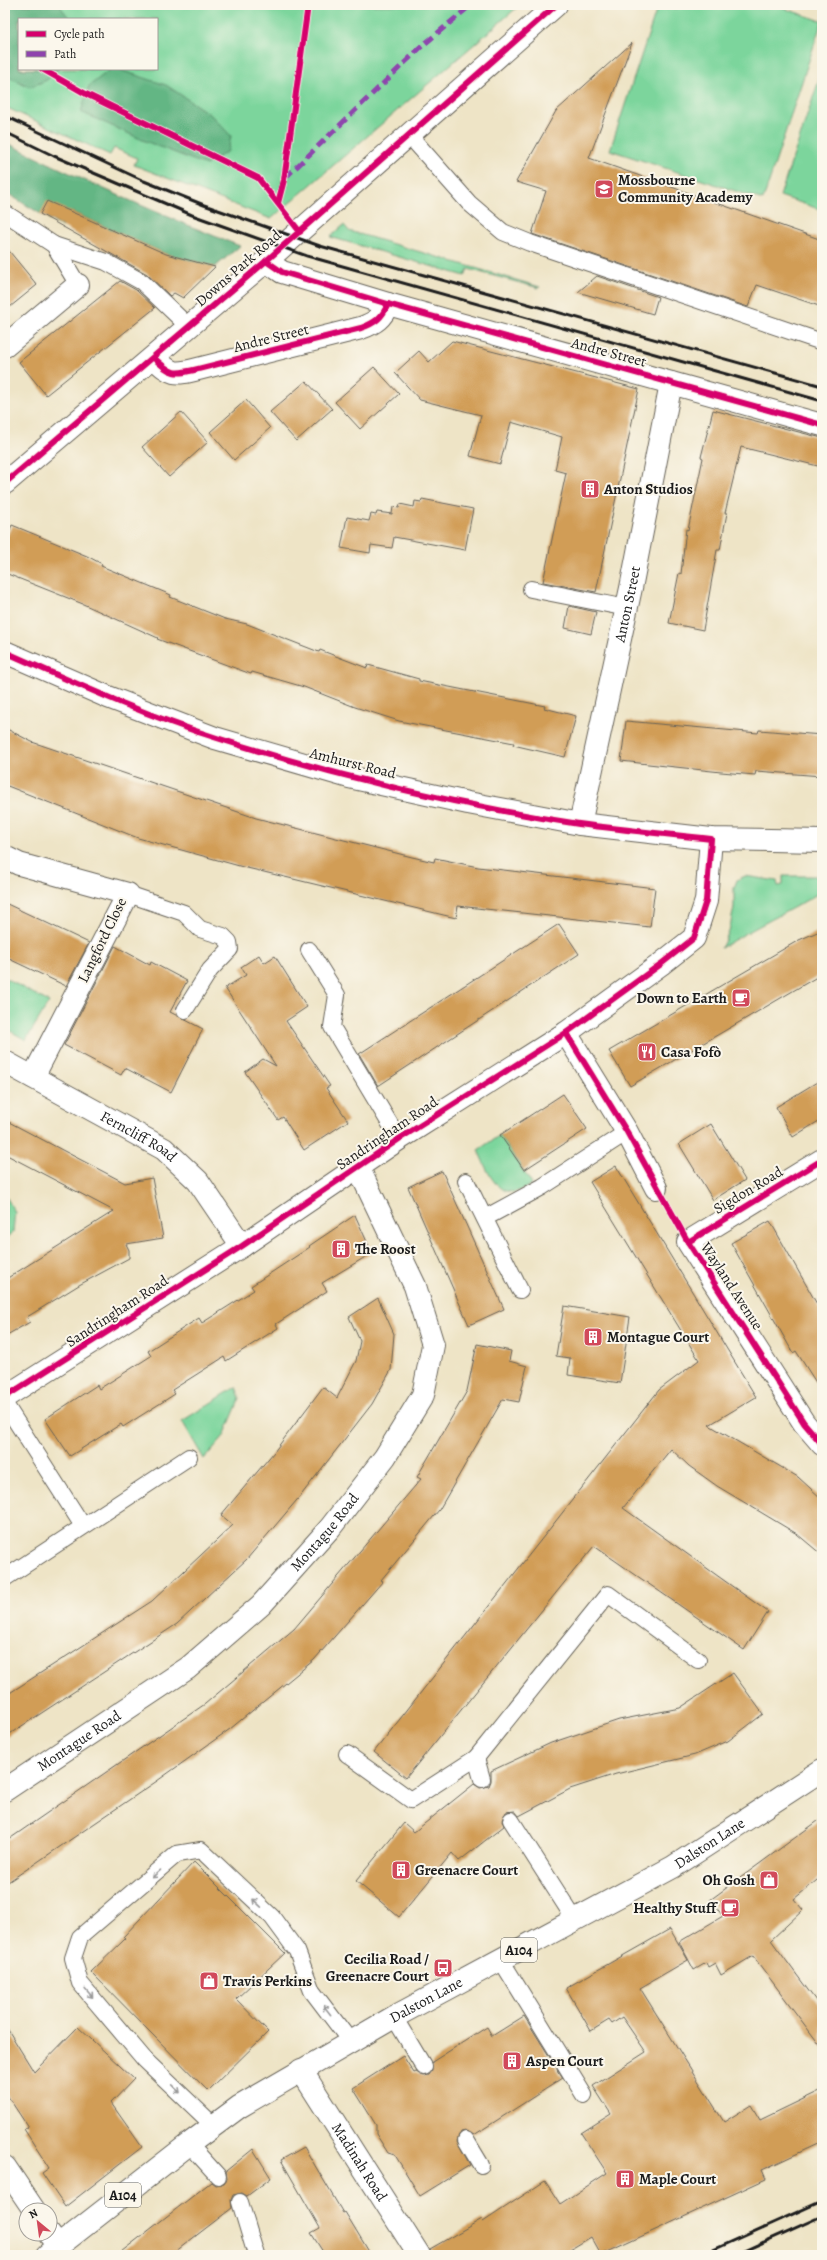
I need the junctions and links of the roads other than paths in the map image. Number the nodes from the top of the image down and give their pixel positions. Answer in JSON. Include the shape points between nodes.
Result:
{"nodes":[{"id":1,"x":556,"y":5,"type":"edge"},
{"id":2,"x":409,"y":135,"type":"junction"},
{"id":3,"x":5,"y":213,"type":"edge"},
{"id":4,"x":54,"y":245,"type":"junction"},
{"id":5,"x":266,"y":261,"type":"junction"},
{"id":6,"x":78,"y":285,"type":"joint"},
{"id":7,"x":388,"y":304,"type":"junction"},
{"id":8,"x":189,"y":327,"type":"junction"},
{"id":9,"x":822,"y":342,"type":"edge"},
{"id":10,"x":5,"y":346,"type":"edge"},
{"id":11,"x":154,"y":358,"type":"junction"},
{"id":12,"x":671,"y":383,"type":"junction"},
{"id":13,"x":822,"y":425,"type":"edge"},
{"id":14,"x":5,"y":483,"type":"edge"},
{"id":15,"x":531,"y":590,"type":"dead end"},
{"id":16,"x":626,"y":608,"type":"junction"},
{"id":17,"x":5,"y":652,"type":"edge"},
{"id":18,"x":580,"y":824,"type":"junction"},
{"id":19,"x":711,"y":839,"type":"junction"},
{"id":20,"x":822,"y":841,"type":"edge"},
{"id":21,"x":5,"y":857,"type":"edge"},
{"id":22,"x":128,"y":894,"type":"junction"},
{"id":23,"x":309,"y":950,"type":"dead end"},
{"id":24,"x":185,"y":1010,"type":"dead end"},
{"id":25,"x":566,"y":1033,"type":"junction"},
{"id":26,"x":5,"y":1062,"type":"edge"},
{"id":27,"x":33,"y":1077,"type":"junction"},
{"id":28,"x":626,"y":1132,"type":"junction"},
{"id":29,"x":399,"y":1139,"type":"junction"},
{"id":30,"x":822,"y":1160,"type":"edge"},
{"id":31,"x":358,"y":1167,"type":"junction"},
{"id":32,"x":466,"y":1181,"type":"dead end"},
{"id":33,"x":656,"y":1188,"type":"dead end"},
{"id":34,"x":485,"y":1218,"type":"junction"},
{"id":35,"x":688,"y":1242,"type":"joint"},
{"id":36,"x":242,"y":1246,"type":"junction"},
{"id":37,"x":520,"y":1290,"type":"dead end"},
{"id":38,"x":5,"y":1397,"type":"edge"},
{"id":39,"x":5,"y":1404,"type":"edge"},
{"id":40,"x":822,"y":1444,"type":"edge"},
{"id":41,"x":189,"y":1457,"type":"dead end"},
{"id":42,"x":83,"y":1526,"type":"junction"},
{"id":43,"x":5,"y":1578,"type":"edge"},
{"id":44,"x":698,"y":1660,"type":"dead end"},
{"id":45,"x":348,"y":1754,"type":"dead end"},
{"id":46,"x":476,"y":1758,"type":"junction"},
{"id":47,"x":822,"y":1770,"type":"edge"},
{"id":48,"x":482,"y":1779,"type":"dead end"},
{"id":49,"x":5,"y":1790,"type":"edge"},
{"id":50,"x":511,"y":1820,"type":"dead end"},
{"id":51,"x":575,"y":1920,"type":"junction"},
{"id":52,"x":501,"y":1960,"type":"junction"},
{"id":53,"x":394,"y":2017,"type":"junction"},
{"id":54,"x":350,"y":2041,"type":"junction"},
{"id":55,"x":424,"y":2067,"type":"dead end"},
{"id":56,"x":301,"y":2070,"type":"junction"},
{"id":57,"x":584,"y":2095,"type":"dead end"},
{"id":58,"x":213,"y":2125,"type":"junction"},
{"id":59,"x":466,"y":2140,"type":"dead end"},
{"id":60,"x":189,"y":2144,"type":"junction"},
{"id":61,"x":481,"y":2165,"type":"dead end"},
{"id":62,"x":5,"y":2167,"type":"edge"},
{"id":63,"x":218,"y":2176,"type":"dead end"},
{"id":64,"x":29,"y":2202,"type":"edge"},
{"id":65,"x":240,"y":2202,"type":"dead end"},
{"id":66,"x":51,"y":2245,"type":"edge"},
{"id":67,"x":256,"y":2255,"type":"edge"},
{"id":68,"x":418,"y":2255,"type":"edge"}],
"edges":[{"from":1,"to":2,"type":"street","name":"Downs Park Road"},
{"from":2,"to":5,"type":"street","name":"Downs Park Road"},
{"from":2,"to":9,"type":"lane","via":[[469,203],[503,232]]},
{"from":3,"to":4,"type":"lane"},
{"from":4,"to":6,"type":"lane"},
{"from":4,"to":8,"type":"lane","via":[[106,262],[142,282]]},
{"from":5,"to":7,"type":"street","name":"Andre Street","via":[[282,272]]},
{"from":5,"to":8,"type":"street","name":"Downs Park Road"},
{"from":6,"to":10,"type":"street"},
{"from":7,"to":11,"type":"street","name":"Andre Street","via":[[384,314],[375,323],[361,328],[177,374],[170,373]]},
{"from":7,"to":12,"type":"street","name":"Andre Street"},
{"from":8,"to":11,"type":"street","name":"Downs Park Road"},
{"from":11,"to":14,"type":"street","name":"Downs Park Road"},
{"from":12,"to":13,"type":"street","name":"Andre Street"},
{"from":12,"to":16,"type":"street","name":"Anton Street"},
{"from":15,"to":16,"type":"lane"},
{"from":16,"to":18,"type":"street","name":"Anton Street"},
{"from":17,"to":18,"type":"street","name":"Amhurst Road","via":[[108,697],[215,738],[350,777]]},
{"from":18,"to":19,"type":"street","name":"Amhurst Road"},
{"from":19,"to":20,"type":"street","name":"Amhurst Road"},
{"from":19,"to":25,"type":"street","name":"Sandringham Road","via":[[706,901],[694,938]]},
{"from":21,"to":22,"type":"street","name":"Langford Close","via":[[19,864]]},
{"from":22,"to":24,"type":"lane","via":[[184,913],[200,929],[223,936],[229,942],[230,949],[210,970]]},
{"from":22,"to":27,"type":"street","name":"Langford Close"},
{"from":23,"to":29,"type":"lane","via":[[337,996],[332,1027]]},
{"from":25,"to":28,"type":"street"},
{"from":25,"to":29,"type":"street","name":"Sandringham Road"},
{"from":26,"to":27,"type":"street","name":"Ferncliff Road"},
{"from":27,"to":36,"type":"street","name":"Ferncliff Road","via":[[164,1149],[198,1181]]},
{"from":28,"to":33,"type":"street"},
{"from":28,"to":34,"type":"lane","via":[[542,1187]]},
{"from":29,"to":31,"type":"street","name":"Sandringham Road"},
{"from":30,"to":35,"type":"street","name":"Sigdon Road"},
{"from":31,"to":36,"type":"street","name":"Sandringham Road"},
{"from":31,"to":49,"type":"street","name":"Montague Road","via":[[415,1286],[433,1345],[423,1395],[385,1458],[330,1528],[261,1605],[188,1668]]},
{"from":32,"to":34,"type":"lane"},
{"from":34,"to":37,"type":"lane"},
{"from":35,"to":40,"type":"street","name":"Wayland Avenue","via":[[804,1423]]},
{"from":36,"to":38,"type":"street","name":"Sandringham Road"},
{"from":39,"to":42,"type":"lane"},
{"from":41,"to":42,"type":"lane"},
{"from":42,"to":43,"type":"lane"},
{"from":44,"to":46,"type":"lane","via":[[608,1594]]},
{"from":45,"to":46,"type":"lane","via":[[411,1800]]},
{"from":46,"to":48,"type":"lane"},
{"from":47,"to":51,"type":"street","name":"Dalston Lane","number":"A104","via":[[673,1867]]},
{"from":50,"to":51,"type":"lane"},
{"from":51,"to":52,"type":"street","name":"Dalston Lane","number":"A104"},
{"from":52,"to":53,"type":"street","name":"Dalston Lane","number":"A104"},
{"from":52,"to":57,"type":"lane"},
{"from":53,"to":54,"type":"street","name":"Dalston Lane","number":"A104"},
{"from":53,"to":55,"type":"lane"},
{"from":54,"to":56,"type":"street","name":"Dalston Lane","number":"A104"},
{"from":54,"to":58,"type":"lane","one_way":true,"via":[[312,1991],[297,1951],[272,1917],[201,1850],[177,1854],[80,1937],[73,1958],[80,1983],[145,2060]]},
{"from":56,"to":58,"type":"street","name":"Dalston Lane","number":"A104"},
{"from":56,"to":68,"type":"street","name":"Madinah Road"},
{"from":58,"to":60,"type":"street","name":"Dalston Lane","number":"A104"},
{"from":59,"to":61,"type":"lane"},
{"from":60,"to":63,"type":"lane"},
{"from":60,"to":66,"type":"street","name":"Dalston Lane","number":"A104"},
{"from":62,"to":64,"type":"street"},
{"from":65,"to":67,"type":"lane"}]}
